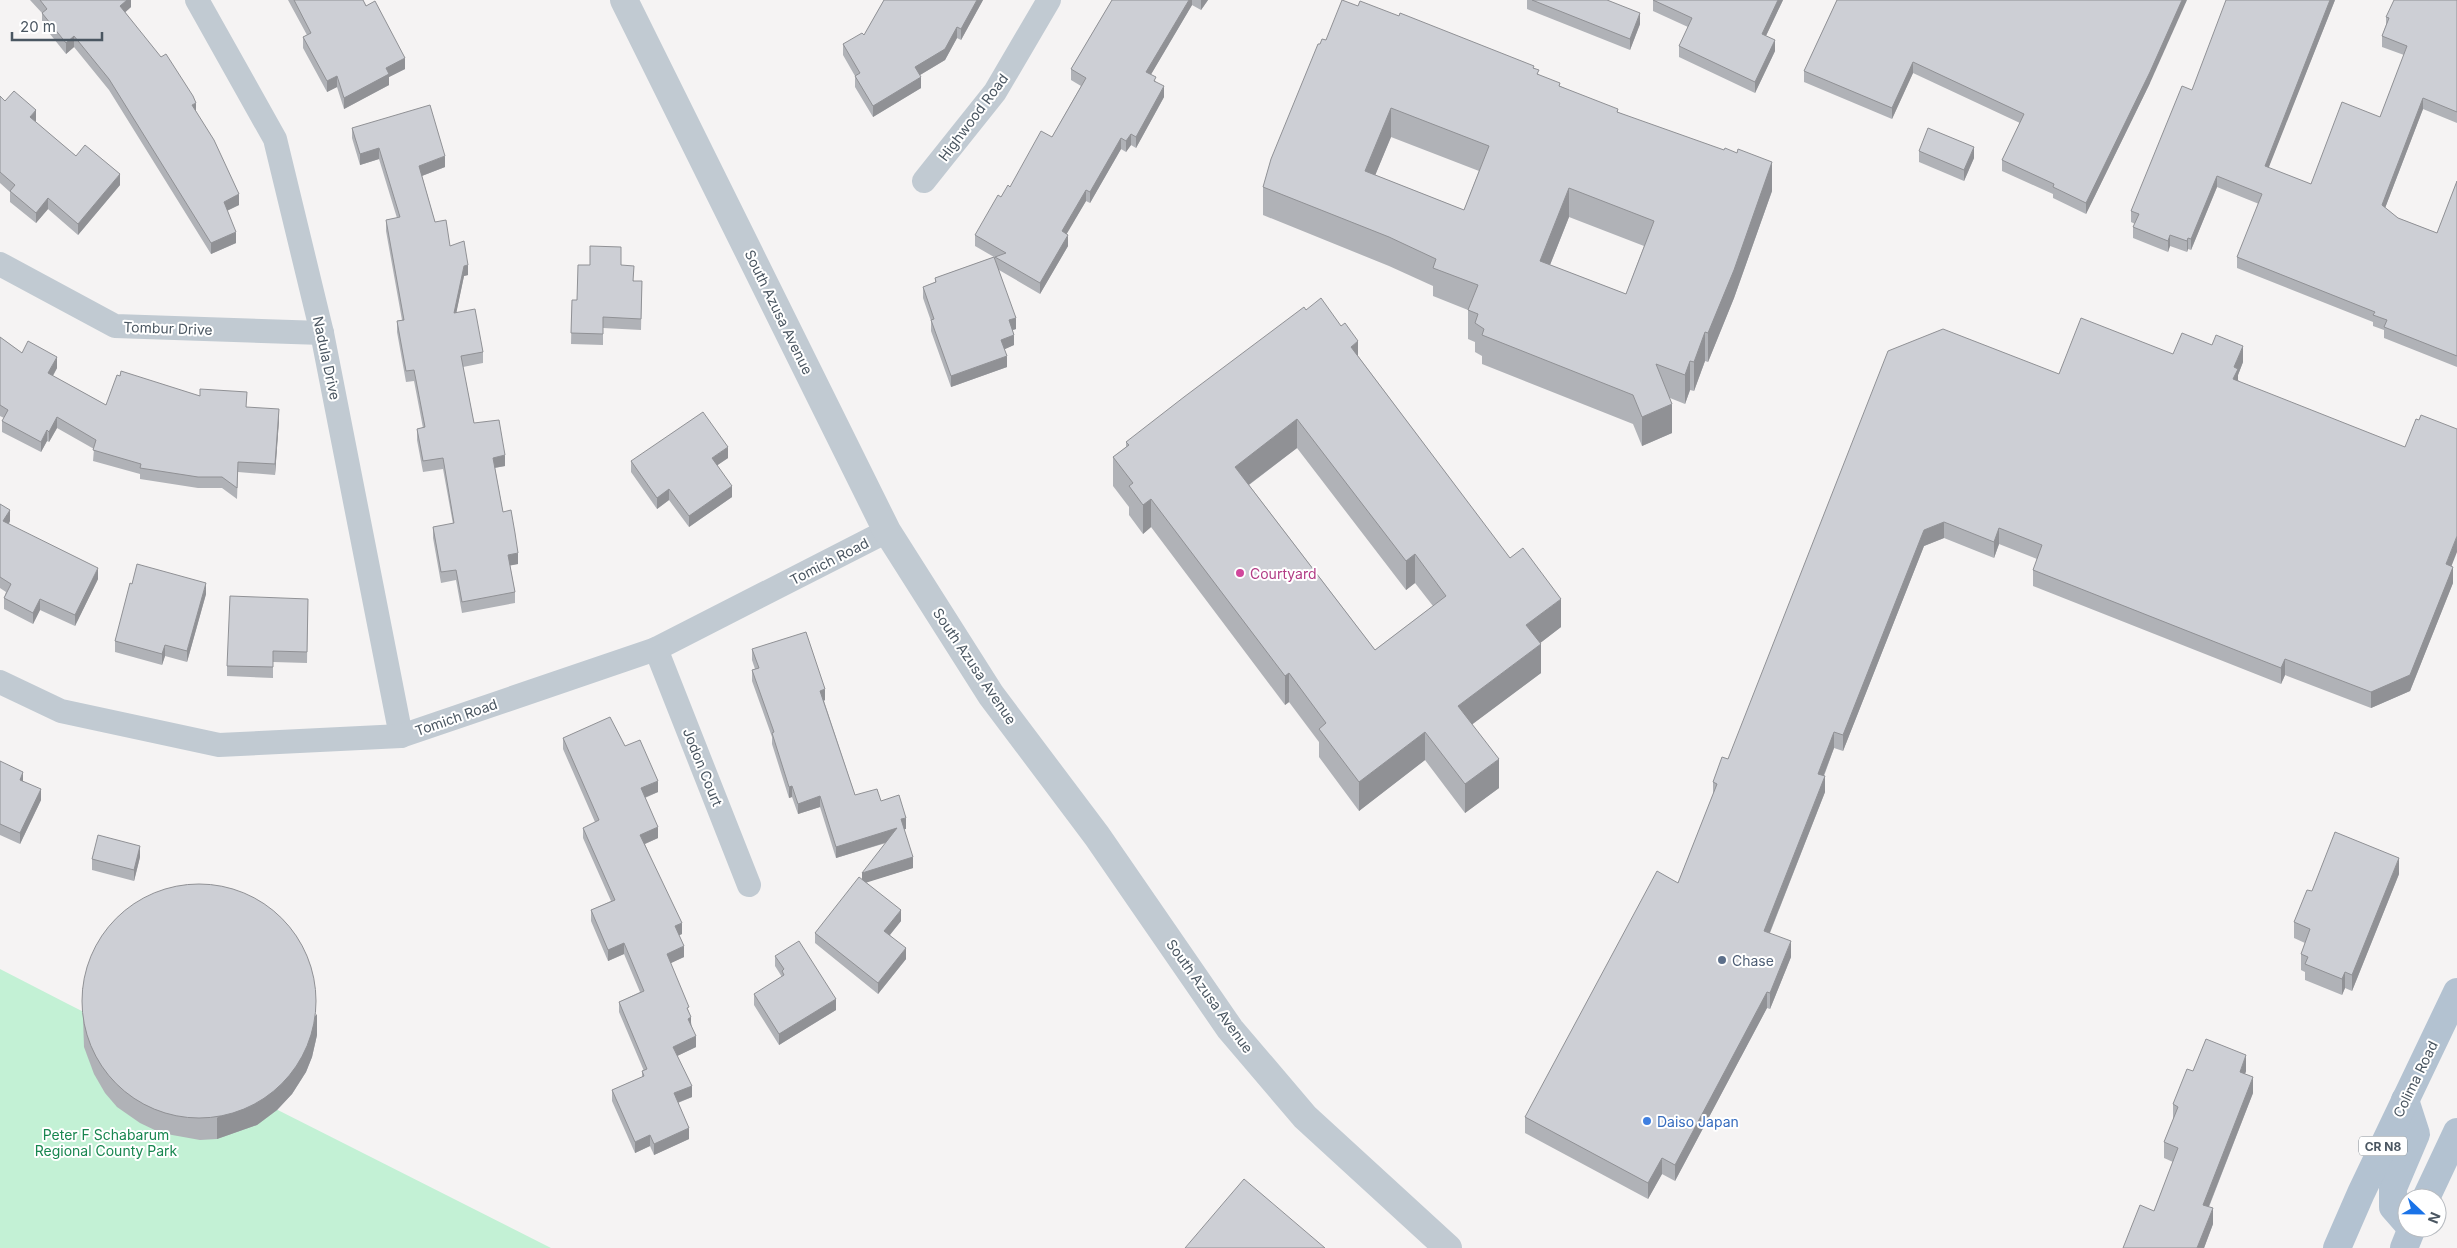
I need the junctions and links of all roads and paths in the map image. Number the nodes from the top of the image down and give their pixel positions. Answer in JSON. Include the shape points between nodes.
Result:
{"nodes":[{"id":1,"x":197,"y":0,"type":"edge"},
{"id":2,"x":624,"y":0,"type":"edge"},
{"id":3,"x":1049,"y":0,"type":"edge"},
{"id":4,"x":924,"y":180,"type":"dead end"},
{"id":5,"x":0,"y":264,"type":"edge"},
{"id":6,"x":322,"y":333,"type":"junction"},
{"id":7,"x":887,"y":531,"type":"junction"},
{"id":8,"x":656,"y":649,"type":"junction"},
{"id":9,"x":0,"y":682,"type":"edge"},
{"id":10,"x":400,"y":736,"type":"junction"},
{"id":11,"x":749,"y":885,"type":"dead end"},
{"id":12,"x":2457,"y":992,"type":"edge"},
{"id":13,"x":2405,"y":1100,"type":"junction"},
{"id":14,"x":2457,"y":1132,"type":"edge"},
{"id":15,"x":2431,"y":1188,"type":"edge"},
{"id":16,"x":2397,"y":1212,"type":"edge"},
{"id":17,"x":1448,"y":1248,"type":"edge"},
{"id":18,"x":2337,"y":1248,"type":"edge"}],
"edges":[{"from":1,"to":6,"type":"street","name":"Nadula Drive","via":[[275,139]]},
{"from":2,"to":7,"type":"street","name":"South Azusa Avenue"},
{"from":3,"to":4,"type":"street","name":"Highwood Road","via":[[995,92]]},
{"from":5,"to":6,"type":"street","name":"Tombur Drive","via":[[115,326]]},
{"from":6,"to":10,"type":"street","name":"Nadula Drive"},
{"from":7,"to":8,"type":"street","name":"Tomich Road"},
{"from":7,"to":17,"type":"street","name":"South Azusa Avenue","via":[[991,695],[1097,836],[1230,1029],[1305,1117]]},
{"from":8,"to":10,"type":"street","name":"Tomich Road"},
{"from":8,"to":11,"type":"street","name":"Jodon Court"},
{"from":9,"to":10,"type":"street","name":"Tomich Road","via":[[61,711],[219,745]]},
{"from":12,"to":13,"type":"main road","name":"Colima Road","number":"CR N8"},
{"from":13,"to":16,"type":"main road","via":[[2416,1134],[2393,1188],[2393,1207]]},
{"from":13,"to":18,"type":"main road","name":"Colima Road","number":"CR N8"},
{"from":14,"to":15,"type":"main road"}]}
